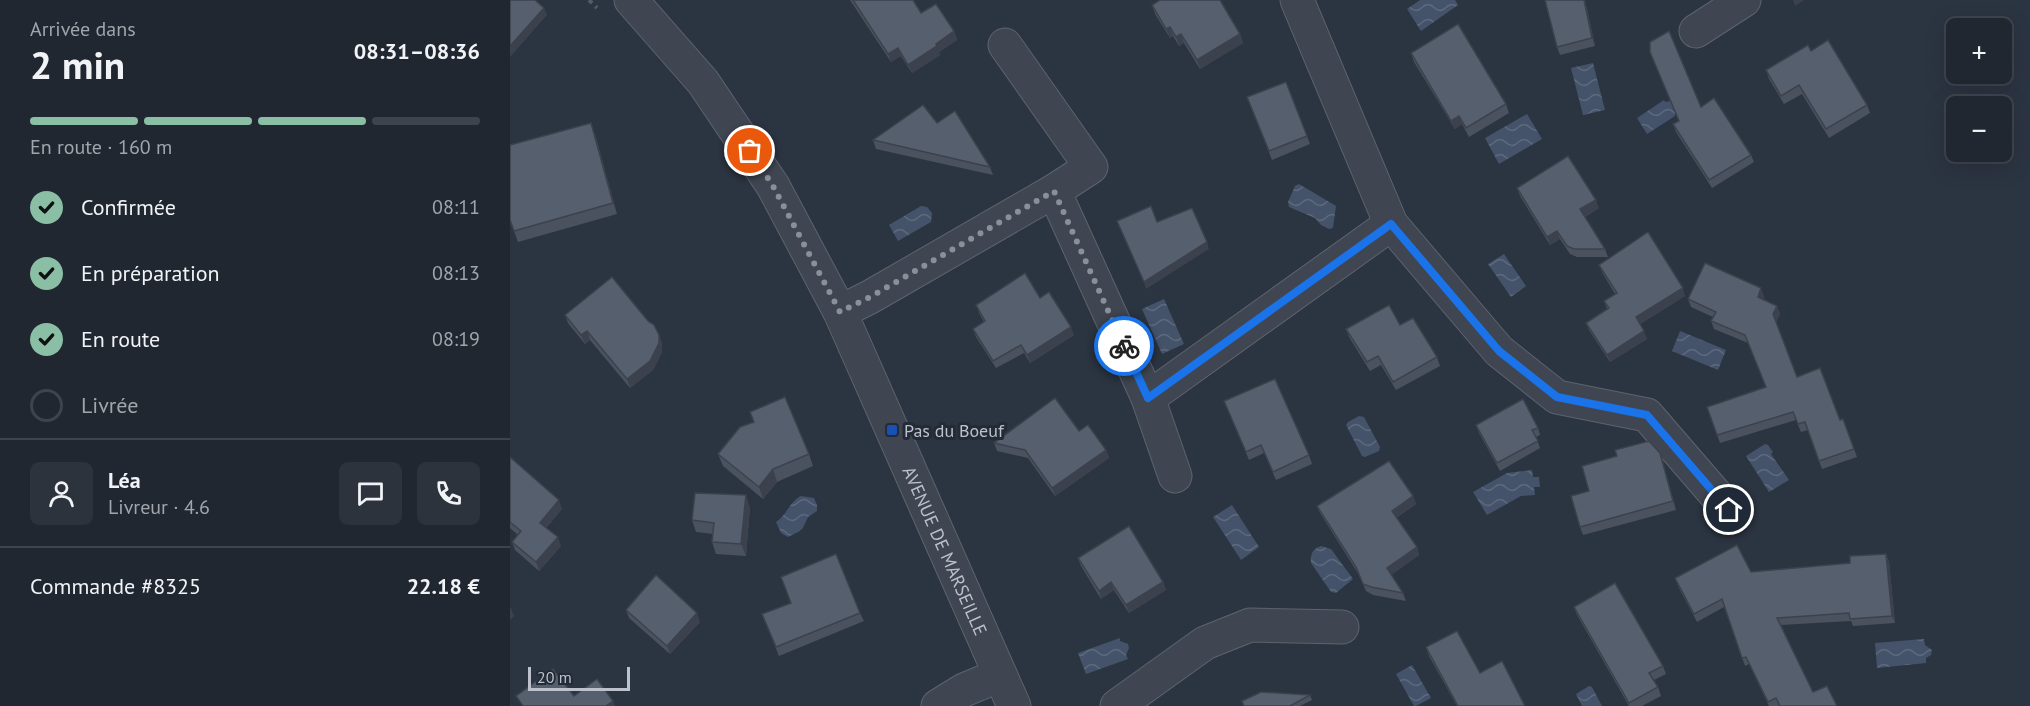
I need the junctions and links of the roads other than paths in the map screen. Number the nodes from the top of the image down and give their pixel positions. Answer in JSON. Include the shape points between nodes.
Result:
{"nodes":[{"id":1,"x":1298,"y":0,"type":"edge"},
{"id":2,"x":1733,"y":3,"type":"edge"},
{"id":3,"x":618,"y":8,"type":"edge"},
{"id":4,"x":1696,"y":31,"type":"dead end"},
{"id":5,"x":1005,"y":45,"type":"dead end"},
{"id":6,"x":1054,"y":191,"type":"junction"},
{"id":7,"x":1391,"y":224,"type":"junction"},
{"id":8,"x":840,"y":312,"type":"junction"},
{"id":9,"x":1148,"y":398,"type":"junction"},
{"id":10,"x":1175,"y":476,"type":"dead end"},
{"id":11,"x":1729,"y":510,"type":"dead end"},
{"id":12,"x":1342,"y":627,"type":"dead end"},
{"id":13,"x":1000,"y":675,"type":"junction"},
{"id":14,"x":938,"y":706,"type":"edge"},
{"id":15,"x":1014,"y":706,"type":"edge"},
{"id":16,"x":1117,"y":706,"type":"edge"}],
"edges":[{"from":1,"to":7,"type":"street"},
{"from":2,"to":4,"type":"street"},
{"from":3,"to":8,"type":"street","name":"AVENUE DE MARSEILLE","via":[[703,82],[773,186]]},
{"from":5,"to":6,"type":"street","via":[[1091,167]]},
{"from":6,"to":8,"type":"street"},
{"from":6,"to":9,"type":"street"},
{"from":7,"to":9,"type":"street"},
{"from":7,"to":11,"type":"street","via":[[1499,351],[1557,397],[1647,415]]},
{"from":8,"to":13,"type":"street","name":"AVENUE DE MARSEILLE"},
{"from":9,"to":10,"type":"street"},
{"from":12,"to":16,"type":"street","via":[[1250,625],[1205,643]]},
{"from":13,"to":14,"type":"street"},
{"from":13,"to":15,"type":"street","name":"AVENUE DE MARSEILLE"}]}
